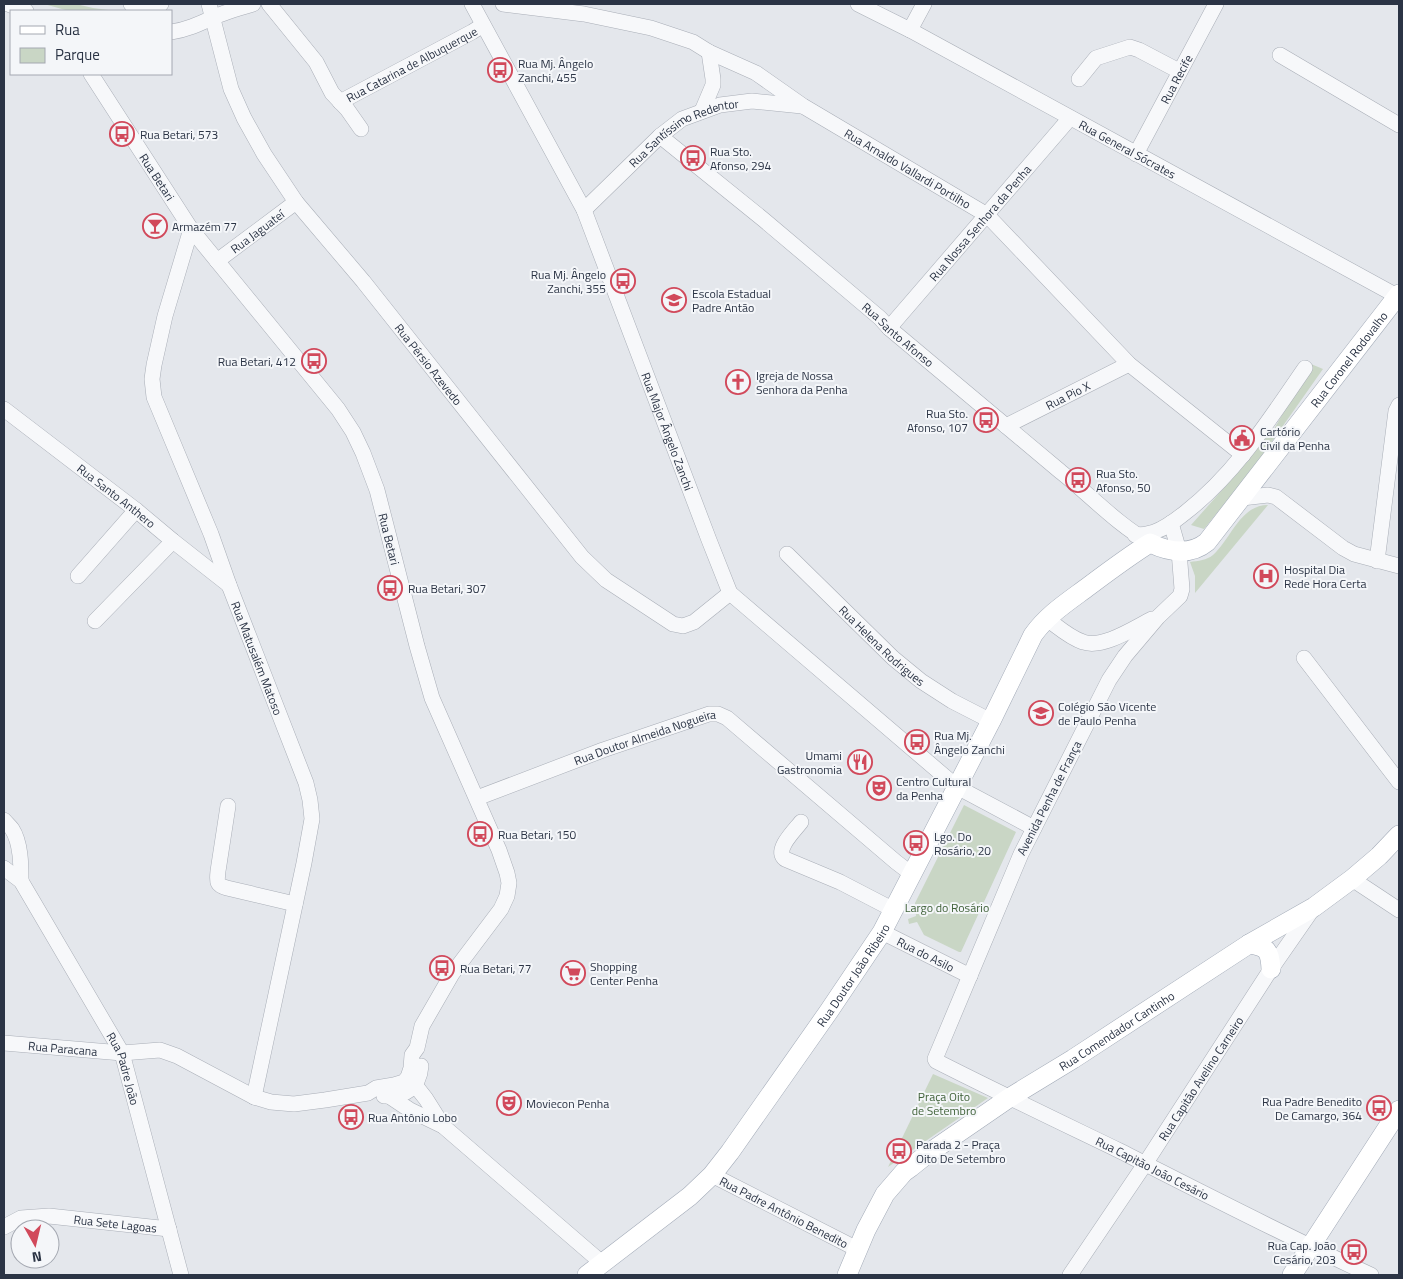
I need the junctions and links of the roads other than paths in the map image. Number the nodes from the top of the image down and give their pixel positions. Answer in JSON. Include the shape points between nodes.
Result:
{"nodes":[{"id":1,"x":8,"y":4,"type":"edge"},
{"id":2,"x":131,"y":4,"type":"edge"},
{"id":3,"x":160,"y":4,"type":"edge"},
{"id":4,"x":253,"y":4,"type":"edge"},
{"id":5,"x":269,"y":4,"type":"edge"},
{"id":6,"x":472,"y":4,"type":"edge"},
{"id":7,"x":503,"y":4,"type":"edge"},
{"id":8,"x":858,"y":4,"type":"edge"},
{"id":9,"x":924,"y":4,"type":"edge"},
{"id":10,"x":1216,"y":4,"type":"edge"},
{"id":11,"x":23,"y":10,"type":"edge"},
{"id":12,"x":210,"y":11,"type":"edge"},
{"id":13,"x":483,"y":25,"type":"junction"},
{"id":14,"x":910,"y":30,"type":"junction"},
{"id":15,"x":172,"y":32,"type":"edge"},
{"id":16,"x":709,"y":52,"type":"junction"},
{"id":17,"x":1280,"y":56,"type":"dead end"},
{"id":18,"x":1179,"y":72,"type":"junction"},
{"id":19,"x":92,"y":75,"type":"edge"},
{"id":20,"x":1079,"y":79,"type":"dead end"},
{"id":21,"x":340,"y":102,"type":"junction"},
{"id":22,"x":803,"y":106,"type":"junction"},
{"id":23,"x":702,"y":111,"type":"junction"},
{"id":24,"x":1070,"y":118,"type":"junction"},
{"id":25,"x":1399,"y":125,"type":"edge"},
{"id":26,"x":361,"y":129,"type":"dead end"},
{"id":27,"x":660,"y":136,"type":"junction"},
{"id":28,"x":1136,"y":154,"type":"junction"},
{"id":29,"x":296,"y":202,"type":"junction"},
{"id":30,"x":584,"y":210,"type":"junction"},
{"id":31,"x":987,"y":215,"type":"junction"},
{"id":32,"x":191,"y":229,"type":"junction"},
{"id":33,"x":218,"y":261,"type":"junction"},
{"id":34,"x":1398,"y":295,"type":"edge"},
{"id":35,"x":889,"y":328,"type":"junction"},
{"id":36,"x":1129,"y":364,"type":"junction"},
{"id":37,"x":1305,"y":368,"type":"dead end"},
{"id":38,"x":1399,"y":405,"type":"edge"},
{"id":39,"x":4,"y":409,"type":"edge"},
{"id":40,"x":1006,"y":426,"type":"junction"},
{"id":41,"x":1243,"y":455,"type":"junction"},
{"id":42,"x":1242,"y":498,"type":"junction"},
{"id":43,"x":136,"y":510,"type":"junction"},
{"id":44,"x":1171,"y":523,"type":"junction"},
{"id":45,"x":173,"y":542,"type":"junction"},
{"id":46,"x":1140,"y":544,"type":"junction"},
{"id":47,"x":1179,"y":551,"type":"junction"},
{"id":48,"x":787,"y":554,"type":"dead end"},
{"id":49,"x":1377,"y":561,"type":"junction"},
{"id":50,"x":1399,"y":566,"type":"edge"},
{"id":51,"x":78,"y":576,"type":"dead end"},
{"id":52,"x":229,"y":585,"type":"junction"},
{"id":53,"x":730,"y":593,"type":"junction"},
{"id":54,"x":1158,"y":617,"type":"junction"},
{"id":55,"x":1046,"y":619,"type":"junction"},
{"id":56,"x":95,"y":621,"type":"dead end"},
{"id":57,"x":1304,"y":658,"type":"dead end"},
{"id":58,"x":992,"y":721,"type":"junction"},
{"id":59,"x":1399,"y":782,"type":"edge"},
{"id":60,"x":957,"y":787,"type":"junction"},
{"id":61,"x":477,"y":798,"type":"junction"},
{"id":62,"x":228,"y":806,"type":"dead end"},
{"id":63,"x":4,"y":820,"type":"edge"},
{"id":64,"x":801,"y":822,"type":"dead end"},
{"id":65,"x":1034,"y":828,"type":"junction"},
{"id":66,"x":1399,"y":835,"type":"edge"},
{"id":67,"x":4,"y":868,"type":"edge"},
{"id":68,"x":913,"y":875,"type":"junction"},
{"id":69,"x":1352,"y":879,"type":"junction"},
{"id":70,"x":21,"y":881,"type":"junction"},
{"id":71,"x":295,"y":904,"type":"junction"},
{"id":72,"x":1314,"y":907,"type":"junction"},
{"id":73,"x":894,"y":910,"type":"junction"},
{"id":74,"x":1399,"y":910,"type":"edge"},
{"id":75,"x":882,"y":932,"type":"junction"},
{"id":76,"x":1248,"y":944,"type":"junction"},
{"id":77,"x":1271,"y":969,"type":"junction"},
{"id":78,"x":970,"y":976,"type":"junction"},
{"id":79,"x":4,"y":1043,"type":"edge"},
{"id":80,"x":417,"y":1048,"type":"junction"},
{"id":81,"x":122,"y":1053,"type":"junction"},
{"id":82,"x":936,"y":1061,"type":"joint"},
{"id":83,"x":415,"y":1086,"type":"junction"},
{"id":84,"x":368,"y":1093,"type":"junction"},
{"id":85,"x":389,"y":1096,"type":"junction"},
{"id":86,"x":254,"y":1097,"type":"junction"},
{"id":87,"x":1009,"y":1098,"type":"junction"},
{"id":88,"x":1399,"y":1110,"type":"edge"},
{"id":89,"x":443,"y":1126,"type":"junction"},
{"id":90,"x":1145,"y":1164,"type":"junction"},
{"id":91,"x":712,"y":1175,"type":"junction"},
{"id":92,"x":4,"y":1227,"type":"edge"},
{"id":93,"x":168,"y":1229,"type":"junction"},
{"id":94,"x":1311,"y":1247,"type":"junction"},
{"id":95,"x":857,"y":1249,"type":"junction"},
{"id":96,"x":602,"y":1263,"type":"junction"},
{"id":97,"x":181,"y":1275,"type":"edge"},
{"id":98,"x":587,"y":1275,"type":"edge"},
{"id":99,"x":847,"y":1275,"type":"edge"},
{"id":100,"x":1070,"y":1275,"type":"edge"},
{"id":101,"x":1292,"y":1275,"type":"edge"},
{"id":102,"x":1371,"y":1275,"type":"edge"}],
"edges":[{"from":1,"to":11,"type":"street"},
{"from":2,"to":3,"type":"street"},
{"from":4,"to":12,"type":"street"},
{"from":5,"to":21,"type":"street","via":[[316,62]]},
{"from":6,"to":13,"type":"street","name":"Rua Major Ângelo Zanchi"},
{"from":7,"to":16,"type":"street","name":"Rua Arnaldo Vallardi Portilho","via":[[584,14],[651,28],[693,42]]},
{"from":8,"to":14,"type":"street","name":"Rua General Sócrates"},
{"from":9,"to":14,"type":"street"},
{"from":10,"to":18,"type":"street","name":"Rua Recife"},
{"from":12,"to":15,"type":"street","via":[[180,31]]},
{"from":12,"to":29,"type":"street","name":"Rua Pérsio Azevedo","via":[[234,96],[264,154]]},
{"from":13,"to":21,"type":"street","name":"Rua Catarina de Albuquerque"},
{"from":13,"to":30,"type":"street","name":"Rua Major Ângelo Zanchi"},
{"from":14,"to":24,"type":"street","name":"Rua General Sócrates"},
{"from":16,"to":22,"type":"street","name":"Rua Arnaldo Vallardi Portilho","via":[[756,73]]},
{"from":16,"to":23,"type":"street","via":[[714,79]]},
{"from":17,"to":25,"type":"street"},
{"from":18,"to":20,"type":"street","via":[[1130,47],[1096,58]]},
{"from":18,"to":28,"type":"street","name":"Rua Recife"},
{"from":19,"to":32,"type":"street","name":"Rua Betari"},
{"from":21,"to":26,"type":"street"},
{"from":22,"to":23,"type":"street","name":"Rua Santíssimo Redentor","via":[[752,101]]},
{"from":22,"to":31,"type":"street","name":"Rua Arnaldo Vallardi Portilho"},
{"from":23,"to":27,"type":"street","name":"Rua Santíssimo Redentor","via":[[682,119]]},
{"from":24,"to":28,"type":"street","name":"Rua General Sócrates"},
{"from":24,"to":31,"type":"street","name":"Rua Nossa Senhora da Penha"},
{"from":27,"to":30,"type":"street","name":"Rua Santíssimo Redentor"},
{"from":27,"to":35,"type":"street","name":"Rua Santo Afonso"},
{"from":28,"to":34,"type":"street","name":"Rua General Sócrates"},
{"from":29,"to":33,"type":"street","name":"Rua Jaguateí"},
{"from":29,"to":53,"type":"street","name":"Rua Pérsio Azevedo","via":[[363,281],[582,557],[606,580],[673,624],[683,626],[694,622]]},
{"from":30,"to":53,"type":"street","name":"Rua Major Ângelo Zanchi"},
{"from":31,"to":35,"type":"street","name":"Rua Nossa Senhora da Penha"},
{"from":31,"to":36,"type":"street","name":"Rua Arnaldo Vallardi Portilho"},
{"from":32,"to":33,"type":"street","name":"Rua Betari"},
{"from":32,"to":52,"type":"street","name":"Rua Matusalém Matoso","via":[[165,316],[152,379],[154,397]]},
{"from":33,"to":61,"type":"street","name":"Rua Betari","via":[[338,410],[360,446],[377,490],[432,698]]},
{"from":34,"to":42,"type":"main road","name":"Rua Coronel Rodovalho"},
{"from":35,"to":40,"type":"street","name":"Rua Santo Afonso"},
{"from":36,"to":40,"type":"street","name":"Rua Pio X"},
{"from":36,"to":41,"type":"street","name":"Rua Arnaldo Vallardi Portilho"},
{"from":37,"to":41,"type":"street"},
{"from":38,"to":49,"type":"street"},
{"from":39,"to":43,"type":"street","name":"Rua Santo Anthero"},
{"from":40,"to":46,"type":"street","name":"Rua Santo Afonso"},
{"from":41,"to":44,"type":"street","via":[[1197,504]]},
{"from":42,"to":47,"type":"main road","name":"Rua Coronel Rodovalho","via":[[1207,542],[1193,550]]},
{"from":42,"to":49,"type":"street","via":[[1276,497],[1343,548]]},
{"from":43,"to":45,"type":"street","name":"Rua Santo Anthero"},
{"from":43,"to":51,"type":"street"},
{"from":44,"to":46,"type":"street"},
{"from":44,"to":47,"type":"street","name":"Avenida Penha de França"},
{"from":45,"to":52,"type":"street","name":"Rua Santo Anthero"},
{"from":45,"to":56,"type":"street"},
{"from":46,"to":47,"type":"main road"},
{"from":46,"to":55,"type":"main road","name":"Rua Doutor João Ribeiro"},
{"from":47,"to":54,"type":"street","name":"Avenida Penha de França","via":[[1182,590]]},
{"from":48,"to":58,"type":"street","name":"Rua Helena Rodrigues","via":[[893,658],[922,681]]},
{"from":49,"to":50,"type":"street"},
{"from":52,"to":71,"type":"street","name":"Rua Matusalém Matoso","via":[[310,800],[312,819]]},
{"from":53,"to":60,"type":"street","name":"Rua Major Ângelo Zanchi"},
{"from":54,"to":55,"type":"street","via":[[1104,643],[1094,644],[1073,638]]},
{"from":54,"to":65,"type":"street","name":"Avenida Penha de França","via":[[1109,680]]},
{"from":55,"to":58,"type":"main road","name":"Rua Doutor João Ribeiro","via":[[1033,634]]},
{"from":57,"to":59,"type":"street"},
{"from":58,"to":60,"type":"main road","name":"Rua Doutor João Ribeiro"},
{"from":60,"to":65,"type":"street"},
{"from":60,"to":68,"type":"main road","name":"Rua Doutor João Ribeiro"},
{"from":61,"to":68,"type":"street","name":"Rua Doutor Almeida Nogueira","via":[[603,750],[709,714],[718,714],[727,718]]},
{"from":61,"to":80,"type":"street","name":"Rua Betari","via":[[507,873],[507,896],[501,909],[452,974],[422,1026]]},
{"from":62,"to":71,"type":"street","via":[[218,884]]},
{"from":63,"to":70,"type":"street","name":"Rua Padre João","via":[[16,839]]},
{"from":64,"to":73,"type":"street","via":[[783,846],[782,856]]},
{"from":65,"to":78,"type":"street","name":"Avenida Penha de França"},
{"from":66,"to":69,"type":"main road","name":"Rua Comendador Cantinho"},
{"from":67,"to":70,"type":"street","name":"Rua Padre João"},
{"from":68,"to":73,"type":"main road","name":"Rua Doutor João Ribeiro"},
{"from":69,"to":72,"type":"main road","name":"Rua Comendador Cantinho"},
{"from":69,"to":74,"type":"street"},
{"from":70,"to":81,"type":"street","name":"Rua Padre João"},
{"from":71,"to":86,"type":"street","name":"Rua Matusalém Matoso"},
{"from":72,"to":76,"type":"main road","name":"Rua Comendador Cantinho"},
{"from":72,"to":77,"type":"street","name":"Rua Capitão Avelino Carneiro"},
{"from":73,"to":75,"type":"main road","name":"Rua Doutor João Ribeiro"},
{"from":75,"to":78,"type":"street","name":"Rua do Asilo"},
{"from":75,"to":91,"type":"main road","name":"Rua Doutor João Ribeiro"},
{"from":76,"to":77,"type":"main road","via":[[1268,951]]},
{"from":76,"to":87,"type":"main road","name":"Rua Comendador Cantinho"},
{"from":77,"to":90,"type":"street","name":"Rua Capitão Avelino Carneiro"},
{"from":78,"to":82,"type":"street","name":"Avenida Penha de França","via":[[935,1056]]},
{"from":79,"to":81,"type":"street","name":"Rua Paracana"},
{"from":80,"to":83,"type":"street","name":"Rua Betari","via":[[422,1058]]},
{"from":80,"to":84,"type":"street","name":"Rua Betari","via":[[404,1082]]},
{"from":81,"to":86,"type":"street","via":[[160,1050]]},
{"from":81,"to":93,"type":"street","name":"Rua Padre João"},
{"from":82,"to":87,"type":"street","name":"Rua Capitão João Cesário"},
{"from":83,"to":85,"type":"street"},
{"from":83,"to":89,"type":"street"},
{"from":84,"to":85,"type":"street"},
{"from":84,"to":86,"type":"street","via":[[294,1104]]},
{"from":85,"to":89,"type":"street"},
{"from":87,"to":90,"type":"street","name":"Rua Capitão João Cesário"},
{"from":87,"to":95,"type":"main road","name":"Rua Comendador Cantinho","via":[[904,1172],[885,1194]]},
{"from":88,"to":94,"type":"main road"},
{"from":89,"to":96,"type":"street"},
{"from":90,"to":94,"type":"street","name":"Rua Capitão João Cesário"},
{"from":90,"to":100,"type":"street","name":"Rua Capitão Avelino Carneiro"},
{"from":91,"to":95,"type":"street","name":"Rua Padre Antônio Benedito"},
{"from":91,"to":96,"type":"main road","name":"Rua Doutor João Ribeiro","via":[[690,1196]]},
{"from":92,"to":93,"type":"street","name":"Rua Sete Lagoas","via":[[21,1218],[49,1216]]},
{"from":93,"to":97,"type":"street","name":"Rua Padre João"},
{"from":94,"to":101,"type":"main road"},
{"from":94,"to":102,"type":"street","name":"Rua Capitão João Cesário"},
{"from":95,"to":99,"type":"main road"},
{"from":96,"to":98,"type":"main road","name":"Rua Doutor João Ribeiro"}]}
